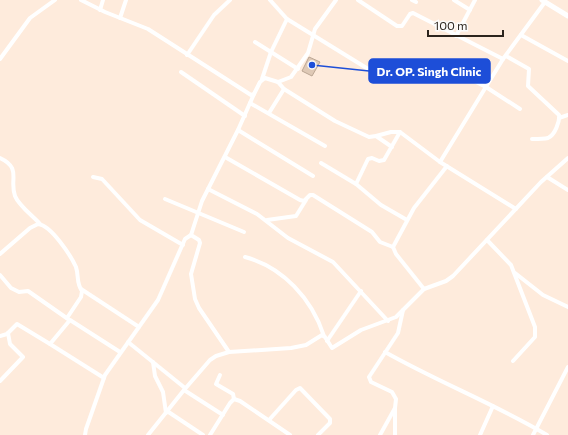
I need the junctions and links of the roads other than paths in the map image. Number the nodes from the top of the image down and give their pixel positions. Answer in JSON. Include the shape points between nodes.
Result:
{"nodes":[{"id":1,"x":55,"y":0,"type":"edge"},
{"id":2,"x":81,"y":0,"type":"edge"},
{"id":3,"x":103,"y":0,"type":"edge"},
{"id":4,"x":126,"y":0,"type":"edge"},
{"id":5,"x":230,"y":0,"type":"edge"},
{"id":6,"x":270,"y":0,"type":"edge"},
{"id":7,"x":336,"y":0,"type":"edge"},
{"id":8,"x":358,"y":0,"type":"edge"},
{"id":9,"x":454,"y":0,"type":"edge"},
{"id":10,"x":475,"y":0,"type":"edge"},
{"id":11,"x":543,"y":1,"type":"edge"},
{"id":12,"x":100,"y":10,"type":"junction"},
{"id":13,"x":470,"y":10,"type":"junction"},
{"id":14,"x":568,"y":16,"type":"edge"},
{"id":15,"x":120,"y":18,"type":"junction"},
{"id":16,"x":287,"y":19,"type":"junction"},
{"id":17,"x":312,"y":35,"type":"junction"},
{"id":18,"x":521,"y":35,"type":"junction"},
{"id":19,"x":456,"y":36,"type":"junction"},
{"id":20,"x":255,"y":42,"type":"dead end"},
{"id":21,"x":271,"y":52,"type":"junction"},
{"id":22,"x":187,"y":55,"type":"junction"},
{"id":23,"x":504,"y":57,"type":"junction"},
{"id":24,"x":0,"y":59,"type":"edge"},
{"id":25,"x":568,"y":61,"type":"edge"},
{"id":26,"x":298,"y":68,"type":"junction"},
{"id":27,"x":449,"y":68,"type":"dead end"},
{"id":28,"x":181,"y":72,"type":"dead end"},
{"id":29,"x":373,"y":72,"type":"dead end"},
{"id":30,"x":262,"y":79,"type":"junction"},
{"id":31,"x":278,"y":82,"type":"junction"},
{"id":32,"x":486,"y":87,"type":"junction"},
{"id":33,"x":284,"y":89,"type":"junction"},
{"id":34,"x":254,"y":94,"type":"junction"},
{"id":35,"x":250,"y":102,"type":"junction"},
{"id":36,"x":520,"y":109,"type":"dead end"},
{"id":37,"x":268,"y":113,"type":"junction"},
{"id":38,"x":568,"y":115,"type":"edge"},
{"id":39,"x":245,"y":116,"type":"junction"},
{"id":40,"x":559,"y":118,"type":"junction"},
{"id":41,"x":238,"y":130,"type":"junction"},
{"id":42,"x":400,"y":132,"type":"junction"},
{"id":43,"x":376,"y":136,"type":"junction"},
{"id":44,"x":532,"y":139,"type":"dead end"},
{"id":45,"x":325,"y":146,"type":"dead end"},
{"id":46,"x":392,"y":147,"type":"junction"},
{"id":47,"x":225,"y":157,"type":"junction"},
{"id":48,"x":0,"y":158,"type":"edge"},
{"id":49,"x":568,"y":158,"type":"edge"},
{"id":50,"x":440,"y":162,"type":"junction"},
{"id":51,"x":321,"y":163,"type":"dead end"},
{"id":52,"x":447,"y":166,"type":"junction"},
{"id":53,"x":313,"y":176,"type":"dead end"},
{"id":54,"x":93,"y":177,"type":"dead end"},
{"id":55,"x":547,"y":177,"type":"junction"},
{"id":56,"x":356,"y":184,"type":"junction"},
{"id":57,"x":208,"y":189,"type":"junction"},
{"id":58,"x":568,"y":190,"type":"edge"},
{"id":59,"x":165,"y":199,"type":"dead end"},
{"id":60,"x":306,"y":200,"type":"junction"},
{"id":61,"x":516,"y":209,"type":"junction"},
{"id":62,"x":197,"y":213,"type":"junction"},
{"id":63,"x":267,"y":220,"type":"junction"},
{"id":64,"x":407,"y":220,"type":"junction"},
{"id":65,"x":40,"y":224,"type":"junction"},
{"id":66,"x":244,"y":232,"type":"dead end"},
{"id":67,"x":191,"y":234,"type":"junction"},
{"id":68,"x":487,"y":240,"type":"junction"},
{"id":69,"x":182,"y":245,"type":"junction"},
{"id":70,"x":393,"y":247,"type":"junction"},
{"id":71,"x":0,"y":254,"type":"edge"},
{"id":72,"x":245,"y":257,"type":"dead end"},
{"id":73,"x":514,"y":273,"type":"junction"},
{"id":74,"x":0,"y":275,"type":"edge"},
{"id":75,"x":81,"y":289,"type":"junction"},
{"id":76,"x":424,"y":289,"type":"junction"},
{"id":77,"x":361,"y":291,"type":"junction"},
{"id":78,"x":568,"y":308,"type":"edge"},
{"id":79,"x":403,"y":310,"type":"junction"},
{"id":80,"x":69,"y":319,"type":"junction"},
{"id":81,"x":388,"y":320,"type":"junction"},
{"id":82,"x":139,"y":327,"type":"junction"},
{"id":83,"x":8,"y":333,"type":"junction"},
{"id":84,"x":0,"y":336,"type":"edge"},
{"id":85,"x":324,"y":336,"type":"junction"},
{"id":86,"x":327,"y":341,"type":"junction"},
{"id":87,"x":128,"y":342,"type":"junction"},
{"id":88,"x":50,"y":344,"type":"junction"},
{"id":89,"x":120,"y":352,"type":"junction"},
{"id":90,"x":229,"y":352,"type":"junction"},
{"id":91,"x":385,"y":352,"type":"junction"},
{"id":92,"x":513,"y":361,"type":"dead end"},
{"id":93,"x":153,"y":362,"type":"junction"},
{"id":94,"x":568,"y":367,"type":"edge"},
{"id":95,"x":220,"y":374,"type":"dead end"},
{"id":96,"x":104,"y":378,"type":"junction"},
{"id":97,"x":0,"y":381,"type":"edge"},
{"id":98,"x":184,"y":389,"type":"junction"},
{"id":99,"x":234,"y":399,"type":"junction"},
{"id":100,"x":493,"y":406,"type":"junction"},
{"id":101,"x":395,"y":408,"type":"junction"},
{"id":102,"x":167,"y":412,"type":"junction"},
{"id":103,"x":222,"y":415,"type":"junction"},
{"id":104,"x":269,"y":420,"type":"junction"},
{"id":105,"x":537,"y":429,"type":"junction"},
{"id":106,"x":195,"y":433,"type":"edge"},
{"id":107,"x":85,"y":435,"type":"edge"},
{"id":108,"x":148,"y":435,"type":"edge"},
{"id":109,"x":203,"y":435,"type":"edge"},
{"id":110,"x":210,"y":435,"type":"edge"},
{"id":111,"x":290,"y":435,"type":"edge"},
{"id":112,"x":318,"y":435,"type":"edge"},
{"id":113,"x":380,"y":435,"type":"edge"},
{"id":114,"x":395,"y":435,"type":"edge"},
{"id":115,"x":480,"y":435,"type":"edge"},
{"id":116,"x":533,"y":435,"type":"edge"},
{"id":117,"x":547,"y":435,"type":"edge"}],
"edges":[{"from":1,"to":24,"type":"street","via":[[30,18]]},
{"from":2,"to":12,"type":"street"},
{"from":3,"to":12,"type":"street"},
{"from":4,"to":15,"type":"street"},
{"from":5,"to":22,"type":"street","via":[[214,15]]},
{"from":6,"to":16,"type":"street"},
{"from":7,"to":17,"type":"street"},
{"from":8,"to":19,"type":"street","via":[[397,26],[402,26],[413,13]]},
{"from":9,"to":13,"type":"street"},
{"from":10,"to":13,"type":"street"},
{"from":11,"to":14,"type":"street"},
{"from":11,"to":18,"type":"street"},
{"from":12,"to":15,"type":"street"},
{"from":13,"to":19,"type":"street"},
{"from":15,"to":22,"type":"street","via":[[148,29]]},
{"from":16,"to":17,"type":"street"},
{"from":16,"to":21,"type":"street"},
{"from":17,"to":26,"type":"street","via":[[308,53]]},
{"from":17,"to":29,"type":"street"},
{"from":18,"to":23,"type":"street"},
{"from":18,"to":25,"type":"street"},
{"from":19,"to":23,"type":"street"},
{"from":20,"to":21,"type":"street"},
{"from":21,"to":26,"type":"street"},
{"from":21,"to":30,"type":"street"},
{"from":22,"to":34,"type":"street","via":[[248,94]]},
{"from":23,"to":32,"type":"street"},
{"from":23,"to":40,"type":"street","via":[[529,69],[528,86],[557,112]]},
{"from":26,"to":31,"type":"street","via":[[291,77]]},
{"from":27,"to":32,"type":"street"},
{"from":28,"to":39,"type":"street"},
{"from":30,"to":31,"type":"street","via":[[268,78]]},
{"from":30,"to":34,"type":"street"},
{"from":31,"to":33,"type":"street"},
{"from":32,"to":36,"type":"street"},
{"from":32,"to":50,"type":"street"},
{"from":33,"to":37,"type":"street"},
{"from":33,"to":43,"type":"street","via":[[335,121],[369,137]]},
{"from":34,"to":35,"type":"street"},
{"from":35,"to":37,"type":"street"},
{"from":35,"to":39,"type":"street"},
{"from":37,"to":45,"type":"street"},
{"from":38,"to":40,"type":"street"},
{"from":39,"to":41,"type":"street"},
{"from":40,"to":44,"type":"street","via":[[549,137]]},
{"from":41,"to":47,"type":"street"},
{"from":41,"to":53,"type":"street"},
{"from":42,"to":43,"type":"street"},
{"from":42,"to":46,"type":"street"},
{"from":42,"to":50,"type":"street"},
{"from":43,"to":46,"type":"street"},
{"from":46,"to":56,"type":"street","via":[[384,160],[368,159]]},
{"from":47,"to":57,"type":"street"},
{"from":47,"to":60,"type":"street","via":[[293,196]]},
{"from":48,"to":65,"type":"street","via":[[13,169],[16,199]]},
{"from":49,"to":55,"type":"street"},
{"from":50,"to":52,"type":"street"},
{"from":51,"to":56,"type":"street"},
{"from":52,"to":61,"type":"street"},
{"from":52,"to":64,"type":"street"},
{"from":54,"to":69,"type":"street","via":[[102,179],[140,220]]},
{"from":55,"to":58,"type":"street"},
{"from":55,"to":61,"type":"street"},
{"from":56,"to":64,"type":"street","via":[[381,205]]},
{"from":57,"to":62,"type":"street"},
{"from":57,"to":63,"type":"street"},
{"from":59,"to":62,"type":"street"},
{"from":60,"to":63,"type":"street","via":[[296,216]]},
{"from":60,"to":70,"type":"street","via":[[310,195],[315,196],[372,232],[380,242]]},
{"from":61,"to":68,"type":"street"},
{"from":62,"to":66,"type":"street"},
{"from":62,"to":67,"type":"street"},
{"from":63,"to":77,"type":"street","via":[[288,238],[333,262]]},
{"from":64,"to":70,"type":"street"},
{"from":65,"to":71,"type":"street","via":[[30,228]]},
{"from":65,"to":75,"type":"street","via":[[58,239],[75,266],[78,286]]},
{"from":67,"to":69,"type":"street"},
{"from":67,"to":90,"type":"street","via":[[200,243],[191,274],[197,304]]},
{"from":68,"to":73,"type":"street","via":[[510,262]]},
{"from":68,"to":76,"type":"street","via":[[450,279]]},
{"from":69,"to":82,"type":"street","via":[[161,295]]},
{"from":70,"to":76,"type":"street"},
{"from":72,"to":85,"type":"street","via":[[261,263],[292,284],[314,310]]},
{"from":73,"to":78,"type":"street","via":[[543,295]]},
{"from":73,"to":92,"type":"street","via":[[536,330],[533,339]]},
{"from":74,"to":80,"type":"street","via":[[11,288],[19,292],[28,292]]},
{"from":75,"to":80,"type":"street","via":[[81,297]]},
{"from":75,"to":82,"type":"street"},
{"from":76,"to":79,"type":"street"},
{"from":77,"to":81,"type":"street"},
{"from":77,"to":86,"type":"street"},
{"from":79,"to":81,"type":"street"},
{"from":79,"to":91,"type":"street","via":[[400,328]]},
{"from":80,"to":88,"type":"street"},
{"from":80,"to":89,"type":"street"},
{"from":81,"to":86,"type":"street","via":[[358,332],[332,348]]},
{"from":82,"to":87,"type":"street"},
{"from":83,"to":84,"type":"street"},
{"from":83,"to":88,"type":"street","via":[[17,324]]},
{"from":83,"to":97,"type":"street","via":[[10,344],[23,357]]},
{"from":85,"to":86,"type":"street"},
{"from":85,"to":90,"type":"street","via":[[306,345],[284,350]]},
{"from":87,"to":89,"type":"street"},
{"from":87,"to":93,"type":"street"},
{"from":88,"to":96,"type":"street"},
{"from":89,"to":96,"type":"street"},
{"from":90,"to":98,"type":"street","via":[[210,360]]},
{"from":91,"to":100,"type":"street"},
{"from":91,"to":101,"type":"street","via":[[369,378],[371,382],[394,394]]},
{"from":93,"to":98,"type":"street"},
{"from":93,"to":102,"type":"street","via":[[154,374],[163,392]]},
{"from":94,"to":105,"type":"street"},
{"from":95,"to":99,"type":"street","via":[[216,384],[233,394]]},
{"from":96,"to":107,"type":"street"},
{"from":98,"to":102,"type":"street"},
{"from":98,"to":103,"type":"street"},
{"from":99,"to":103,"type":"street"},
{"from":99,"to":104,"type":"street"},
{"from":100,"to":105,"type":"street"},
{"from":100,"to":115,"type":"street"},
{"from":101,"to":113,"type":"street"},
{"from":101,"to":114,"type":"street"},
{"from":102,"to":106,"type":"street"},
{"from":102,"to":108,"type":"street"},
{"from":103,"to":110,"type":"street"},
{"from":104,"to":111,"type":"street"},
{"from":104,"to":112,"type":"street","via":[[300,388],[330,419],[330,423]]},
{"from":105,"to":116,"type":"street"},
{"from":105,"to":117,"type":"street"},
{"from":106,"to":109,"type":"street"}]}
